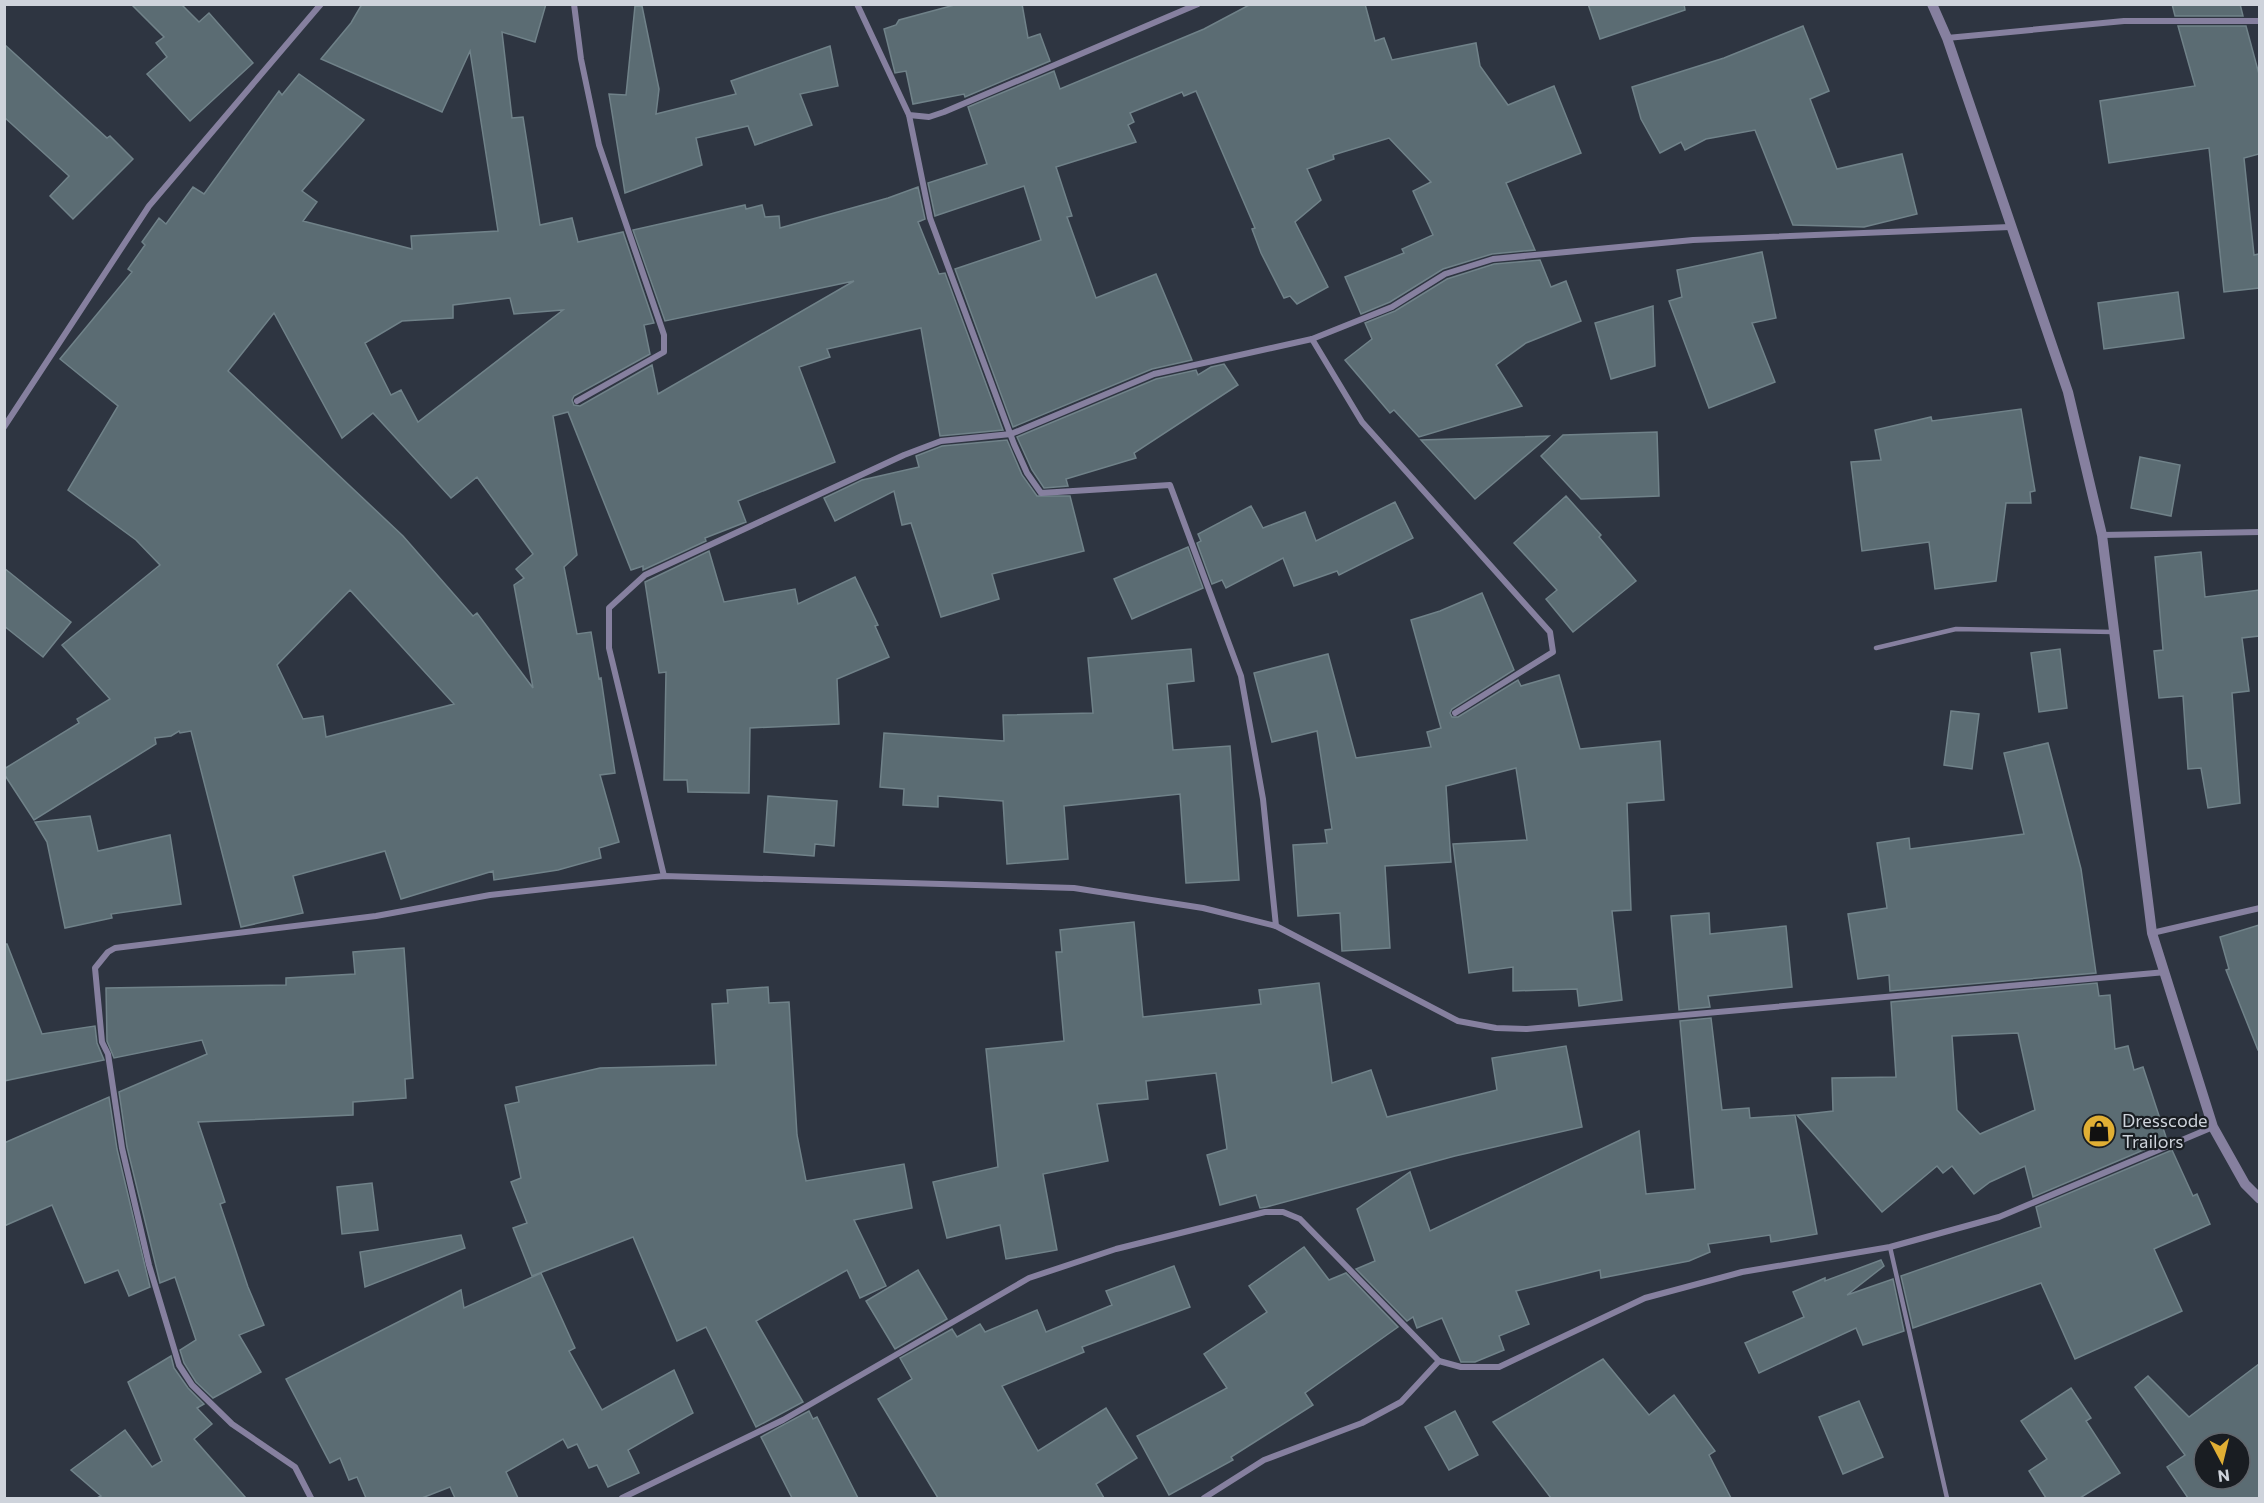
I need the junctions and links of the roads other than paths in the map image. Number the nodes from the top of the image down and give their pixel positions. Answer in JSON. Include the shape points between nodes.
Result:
{"nodes":[{"id":1,"x":321,"y":4,"type":"edge"},
{"id":2,"x":574,"y":4,"type":"edge"},
{"id":3,"x":857,"y":4,"type":"edge"},
{"id":4,"x":1198,"y":4,"type":"edge"},
{"id":5,"x":1932,"y":4,"type":"edge"},
{"id":6,"x":2259,"y":21,"type":"edge"},
{"id":7,"x":1947,"y":38,"type":"junction"},
{"id":8,"x":909,"y":115,"type":"junction"},
{"id":9,"x":2010,"y":227,"type":"junction"},
{"id":10,"x":1312,"y":339,"type":"junction"},
{"id":11,"x":577,"y":401,"type":"dead end"},
{"id":12,"x":4,"y":427,"type":"edge"},
{"id":13,"x":1011,"y":434,"type":"junction"},
{"id":14,"x":2259,"y":532,"type":"edge"},
{"id":15,"x":2102,"y":536,"type":"junction"},
{"id":16,"x":2114,"y":632,"type":"junction"},
{"id":17,"x":1876,"y":648,"type":"dead end"},
{"id":18,"x":1455,"y":713,"type":"dead end"},
{"id":19,"x":664,"y":876,"type":"junction"},
{"id":20,"x":2259,"y":908,"type":"edge"},
{"id":21,"x":1276,"y":926,"type":"junction"},
{"id":22,"x":2152,"y":933,"type":"junction"},
{"id":23,"x":2166,"y":972,"type":"junction"},
{"id":24,"x":2213,"y":1127,"type":"junction"},
{"id":25,"x":2259,"y":1199,"type":"edge"},
{"id":26,"x":1890,"y":1247,"type":"junction"},
{"id":27,"x":1439,"y":1361,"type":"junction"},
{"id":28,"x":311,"y":1498,"type":"edge"},
{"id":29,"x":622,"y":1498,"type":"edge"},
{"id":30,"x":1204,"y":1498,"type":"edge"},
{"id":31,"x":1947,"y":1498,"type":"edge"}],
"edges":[{"from":1,"to":12,"type":"street","via":[[148,206]]},
{"from":2,"to":11,"type":"street","via":[[599,145],[664,335],[664,352]]},
{"from":3,"to":8,"type":"street"},
{"from":4,"to":8,"type":"street","via":[[944,112],[929,117]]},
{"from":5,"to":7,"type":"street"},
{"from":6,"to":7,"type":"street","via":[[2124,21]]},
{"from":7,"to":9,"type":"street"},
{"from":8,"to":13,"type":"street","via":[[930,218]]},
{"from":9,"to":10,"type":"street","via":[[1693,240],[1493,259],[1445,274],[1392,307]]},
{"from":9,"to":15,"type":"street","via":[[2068,392]]},
{"from":10,"to":13,"type":"street","via":[[1154,374]]},
{"from":10,"to":18,"type":"street","via":[[1362,422],[1550,632],[1553,652]]},
{"from":13,"to":19,"type":"street","via":[[941,441],[904,455],[645,575],[609,608],[609,648]]},
{"from":13,"to":21,"type":"street","via":[[1027,473],[1041,493],[1170,486],[1240,676],[1263,799]]},
{"from":14,"to":15,"type":"street"},
{"from":15,"to":16,"type":"street"},
{"from":16,"to":17,"type":"lane","via":[[1956,629]]},
{"from":16,"to":22,"type":"street"},
{"from":19,"to":21,"type":"street","via":[[1074,888],[1203,908]]},
{"from":19,"to":28,"type":"street","via":[[490,895],[376,916],[115,948],[95,968],[102,1042],[108,1054],[122,1148],[149,1265],[179,1365],[192,1385],[225,1419],[295,1467]]},
{"from":20,"to":22,"type":"street"},
{"from":21,"to":23,"type":"street","via":[[1458,1021],[1496,1028],[1527,1029]]},
{"from":22,"to":23,"type":"street"},
{"from":23,"to":24,"type":"street"},
{"from":24,"to":25,"type":"street","via":[[2245,1184]]},
{"from":24,"to":26,"type":"street","via":[[1999,1217]]},
{"from":26,"to":27,"type":"street","via":[[1742,1272],[1645,1298],[1499,1367],[1461,1367]]},
{"from":26,"to":31,"type":"lane"},
{"from":27,"to":29,"type":"street","via":[[1300,1219],[1283,1212],[1265,1212],[1116,1249],[1029,1278],[783,1420]]},
{"from":27,"to":30,"type":"street","via":[[1401,1402],[1362,1423],[1264,1460]]}]}
